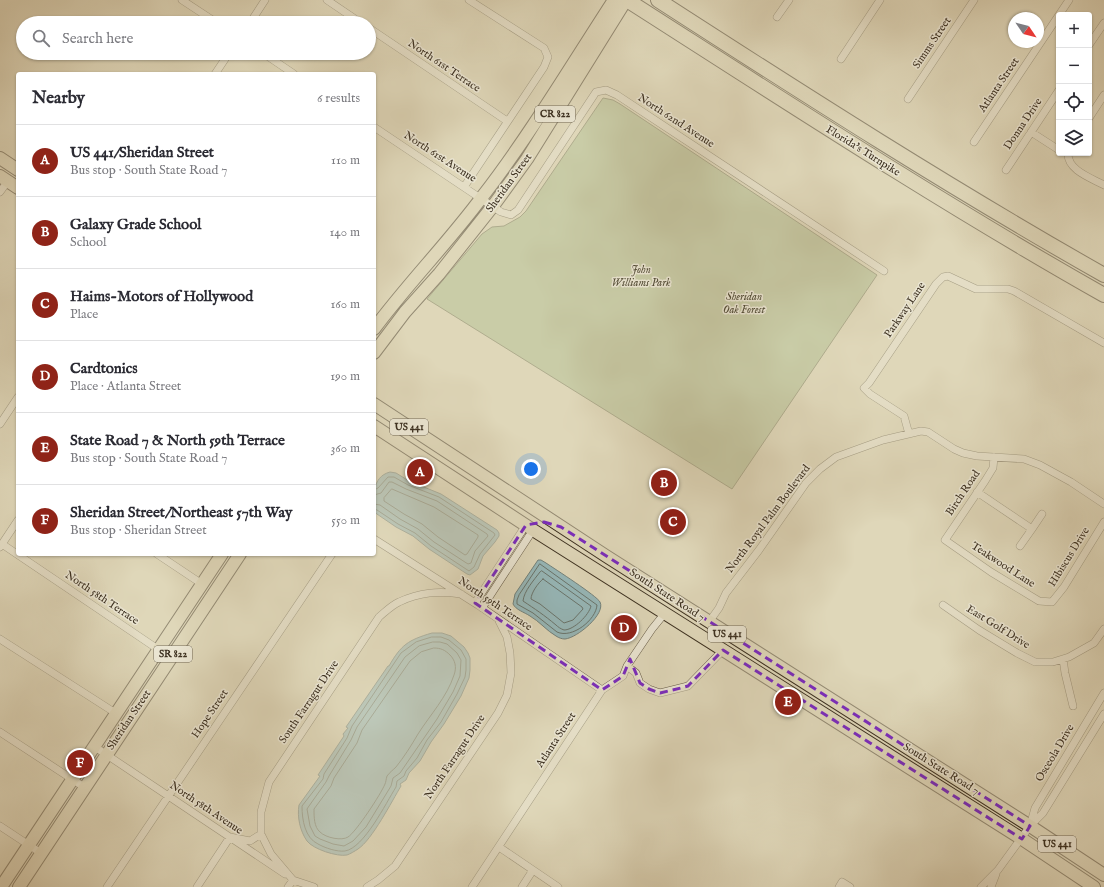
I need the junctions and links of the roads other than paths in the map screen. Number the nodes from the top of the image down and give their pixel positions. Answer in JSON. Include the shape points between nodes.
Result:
{"nodes":[{"id":1,"x":182,"y":0,"type":"edge"},
{"id":2,"x":265,"y":0,"type":"edge"},
{"id":3,"x":327,"y":0,"type":"edge"},
{"id":4,"x":469,"y":0,"type":"edge"},
{"id":5,"x":614,"y":0,"type":"edge"},
{"id":6,"x":627,"y":0,"type":"edge"},
{"id":7,"x":658,"y":0,"type":"edge"},
{"id":8,"x":789,"y":0,"type":"edge"},
{"id":9,"x":880,"y":0,"type":"edge"},
{"id":10,"x":974,"y":0,"type":"edge"},
{"id":11,"x":1069,"y":0,"type":"edge"},
{"id":12,"x":206,"y":16,"type":"edge"},
{"id":13,"x":255,"y":16,"type":"edge"},
{"id":14,"x":351,"y":16,"type":"edge"},
{"id":15,"x":777,"y":17,"type":"dead end"},
{"id":16,"x":609,"y":18,"type":"junction"},
{"id":17,"x":1104,"y":23,"type":"edge"},
{"id":18,"x":376,"y":33,"type":"edge"},
{"id":19,"x":1092,"y":41,"type":"edge"},
{"id":20,"x":841,"y":59,"type":"dead end"},
{"id":21,"x":225,"y":60,"type":"edge"},
{"id":22,"x":273,"y":60,"type":"edge"},
{"id":23,"x":217,"y":72,"type":"edge"},
{"id":24,"x":291,"y":72,"type":"edge"},
{"id":25,"x":1056,"y":94,"type":"edge"},
{"id":26,"x":1104,"y":95,"type":"edge"},
{"id":27,"x":908,"y":99,"type":"dead end"},
{"id":28,"x":1092,"y":113,"type":"edge"},
{"id":29,"x":507,"y":121,"type":"junction"},
{"id":30,"x":376,"y":128,"type":"edge"},
{"id":31,"x":1031,"y":132,"type":"junction"},
{"id":32,"x":974,"y":142,"type":"dead end"},
{"id":33,"x":1056,"y":148,"type":"edge"},
{"id":34,"x":1068,"y":156,"type":"edge"},
{"id":35,"x":0,"y":158,"type":"edge"},
{"id":36,"x":16,"y":169,"type":"edge"},
{"id":37,"x":1006,"y":170,"type":"dead end"},
{"id":38,"x":9,"y":178,"type":"edge"},
{"id":39,"x":1104,"y":185,"type":"edge"},
{"id":40,"x":16,"y":186,"type":"edge"},
{"id":41,"x":464,"y":187,"type":"junction"},
{"id":42,"x":0,"y":192,"type":"edge"},
{"id":43,"x":482,"y":198,"type":"junction"},
{"id":44,"x":493,"y":206,"type":"junction"},
{"id":45,"x":884,"y":271,"type":"dead end"},
{"id":46,"x":1104,"y":275,"type":"edge"},
{"id":47,"x":1104,"y":295,"type":"edge"},
{"id":48,"x":376,"y":326,"type":"edge"},
{"id":49,"x":1104,"y":343,"type":"edge"},
{"id":50,"x":376,"y":350,"type":"edge"},
{"id":51,"x":16,"y":400,"type":"edge"},
{"id":52,"x":376,"y":405,"type":"edge"},
{"id":53,"x":0,"y":424,"type":"edge"},
{"id":54,"x":376,"y":427,"type":"edge"},
{"id":55,"x":909,"y":434,"type":"junction"},
{"id":56,"x":994,"y":457,"type":"junction"},
{"id":57,"x":977,"y":492,"type":"junction"},
{"id":58,"x":1104,"y":504,"type":"edge"},
{"id":59,"x":1042,"y":514,"type":"dead end"},
{"id":60,"x":1104,"y":522,"type":"edge"},
{"id":61,"x":16,"y":523,"type":"edge"},
{"id":62,"x":561,"y":527,"type":"junction"},
{"id":63,"x":530,"y":528,"type":"junction"},
{"id":64,"x":1032,"y":529,"type":"junction"},
{"id":65,"x":376,"y":540,"type":"edge"},
{"id":66,"x":944,"y":540,"type":"joint"},
{"id":67,"x":1,"y":545,"type":"edge"},
{"id":68,"x":1020,"y":546,"type":"dead end"},
{"id":69,"x":16,"y":555,"type":"edge"},
{"id":70,"x":18,"y":556,"type":"edge"},
{"id":71,"x":160,"y":556,"type":"edge"},
{"id":72,"x":221,"y":556,"type":"edge"},
{"id":73,"x":239,"y":556,"type":"edge"},
{"id":74,"x":331,"y":556,"type":"edge"},
{"id":75,"x":202,"y":584,"type":"junction"},
{"id":76,"x":461,"y":594,"type":"junction"},
{"id":77,"x":1052,"y":602,"type":"joint"},
{"id":78,"x":475,"y":603,"type":"junction"},
{"id":79,"x":943,"y":605,"type":"dead end"},
{"id":80,"x":482,"y":608,"type":"junction"},
{"id":81,"x":665,"y":613,"type":"junction"},
{"id":82,"x":498,"y":619,"type":"junction"},
{"id":83,"x":709,"y":622,"type":"junction"},
{"id":84,"x":1104,"y":629,"type":"edge"},
{"id":85,"x":0,"y":639,"type":"edge"},
{"id":86,"x":159,"y":650,"type":"junction"},
{"id":87,"x":723,"y":650,"type":"junction"},
{"id":88,"x":171,"y":658,"type":"junction"},
{"id":89,"x":1063,"y":659,"type":"junction"},
{"id":90,"x":627,"y":666,"type":"junction"},
{"id":91,"x":602,"y":690,"type":"junction"},
{"id":92,"x":1104,"y":694,"type":"edge"},
{"id":93,"x":1073,"y":706,"type":"dead end"},
{"id":94,"x":117,"y":714,"type":"junction"},
{"id":95,"x":1104,"y":714,"type":"edge"},
{"id":96,"x":0,"y":732,"type":"edge"},
{"id":97,"x":95,"y":747,"type":"junction"},
{"id":98,"x":106,"y":755,"type":"junction"},
{"id":99,"x":73,"y":780,"type":"junction"},
{"id":100,"x":84,"y":787,"type":"junction"},
{"id":101,"x":169,"y":796,"type":"junction"},
{"id":102,"x":0,"y":826,"type":"edge"},
{"id":103,"x":1030,"y":826,"type":"junction"},
{"id":104,"x":261,"y":834,"type":"junction"},
{"id":105,"x":230,"y":837,"type":"junction"},
{"id":106,"x":1022,"y":839,"type":"junction"},
{"id":107,"x":29,"y":845,"type":"junction"},
{"id":108,"x":499,"y":848,"type":"junction"},
{"id":109,"x":41,"y":853,"type":"junction"},
{"id":110,"x":533,"y":870,"type":"junction"},
{"id":111,"x":998,"y":870,"type":"junction"},
{"id":112,"x":1104,"y":875,"type":"edge"},
{"id":113,"x":293,"y":880,"type":"junction"},
{"id":114,"x":841,"y":885,"type":"edge"},
{"id":115,"x":1,"y":887,"type":"edge"},
{"id":116,"x":18,"y":887,"type":"edge"},
{"id":117,"x":107,"y":887,"type":"edge"},
{"id":118,"x":197,"y":887,"type":"edge"},
{"id":119,"x":288,"y":887,"type":"edge"},
{"id":120,"x":305,"y":887,"type":"edge"},
{"id":121,"x":314,"y":887,"type":"edge"},
{"id":122,"x":367,"y":887,"type":"edge"},
{"id":123,"x":472,"y":887,"type":"edge"},
{"id":124,"x":522,"y":887,"type":"edge"},
{"id":125,"x":558,"y":887,"type":"edge"},
{"id":126,"x":850,"y":887,"type":"edge"},
{"id":127,"x":981,"y":887,"type":"edge"},
{"id":128,"x":991,"y":887,"type":"edge"},
{"id":129,"x":1094,"y":887,"type":"edge"}],
"edges":[{"from":1,"to":12,"type":"street"},
{"from":2,"to":13,"type":"street"},
{"from":3,"to":14,"type":"street"},
{"from":4,"to":29,"type":"street","via":[[544,48],[548,57],[544,67]]},
{"from":5,"to":16,"type":"main road","name":"Sheridan Street","number":"CR 822"},
{"from":6,"to":16,"type":"main road","name":"Sheridan Street","number":"CR 822"},
{"from":6,"to":47,"type":"highway","name":"Florida's Turnpike","via":[[958,210]]},
{"from":7,"to":46,"type":"highway","name":"Florida's Turnpike","via":[[965,194]]},
{"from":8,"to":15,"type":"street"},
{"from":9,"to":20,"type":"street"},
{"from":10,"to":27,"type":"street","name":"Simms Street"},
{"from":11,"to":32,"type":"street","name":"Atlanta Street"},
{"from":16,"to":43,"type":"main road","name":"Sheridan Street","number":"CR 822"},
{"from":16,"to":44,"type":"main road","name":"Sheridan Street","number":"CR 822","via":[[527,159]]},
{"from":17,"to":19,"type":"street"},
{"from":18,"to":29,"type":"street","name":"North 61st Terrace"},
{"from":21,"to":23,"type":"street"},
{"from":22,"to":24,"type":"street"},
{"from":25,"to":31,"type":"street","name":"Donna Drive"},
{"from":26,"to":28,"type":"street"},
{"from":29,"to":41,"type":"street"},
{"from":30,"to":41,"type":"street","name":"North 61st Avenue"},
{"from":31,"to":33,"type":"street"},
{"from":31,"to":37,"type":"street","name":"Donna Drive"},
{"from":34,"to":39,"type":"street","via":[[1073,167]]},
{"from":35,"to":36,"type":"main road"},
{"from":38,"to":40,"type":"main road"},
{"from":38,"to":42,"type":"street"},
{"from":41,"to":43,"type":"street","name":"North 61st Avenue"},
{"from":43,"to":44,"type":"street","name":"North 61st Avenue"},
{"from":43,"to":48,"type":"main road","name":"Sheridan Street","number":"CR 822"},
{"from":44,"to":45,"type":"street","name":"North 62nd Avenue","via":[[511,215],[518,210],[596,92],[606,90]]},
{"from":44,"to":50,"type":"main road","name":"Sheridan Street","number":"CR 822"},
{"from":49,"to":55,"type":"street","name":"Parkway Lane","via":[[1014,291],[976,289],[948,276],[943,277],[864,388],[904,416]]},
{"from":51,"to":53,"type":"street"},
{"from":52,"to":62,"type":"main road","name":"South State Road 7","number":"US 441"},
{"from":54,"to":63,"type":"main road","name":"South State Road 7","number":"US 441"},
{"from":55,"to":56,"type":"street","name":"North Royal Palm Boulevard","via":[[928,432],[963,453]]},
{"from":55,"to":83,"type":"street","name":"North Royal Palm Boulevard","via":[[883,440],[836,457],[820,469],[797,495],[760,550],[726,593]]},
{"from":56,"to":57,"type":"street","name":"Birch Road","via":[[993,468]]},
{"from":56,"to":58,"type":"street","name":"North Royal Palm Boulevard","via":[[1024,459],[1040,465]]},
{"from":57,"to":64,"type":"street"},
{"from":57,"to":66,"type":"street","name":"Birch Road"},
{"from":59,"to":64,"type":"street"},
{"from":60,"to":77,"type":"street","name":"Hibiscus Drive"},
{"from":61,"to":67,"type":"street"},
{"from":62,"to":63,"type":"main road","via":[[544,522],[532,523]]},
{"from":62,"to":83,"type":"main road","name":"South State Road 7","number":"US 441"},
{"from":63,"to":78,"type":"street"},
{"from":63,"to":80,"type":"street"},
{"from":63,"to":81,"type":"main road","name":"South State Road 7","number":"US 441"},
{"from":64,"to":68,"type":"street"},
{"from":65,"to":76,"type":"street","name":"North 59th Terrace"},
{"from":66,"to":77,"type":"street","name":"Teakwood Lane","via":[[1039,601]]},
{"from":67,"to":69,"type":"street","name":"North 58th Terrace"},
{"from":70,"to":86,"type":"street","name":"North 58th Terrace"},
{"from":71,"to":75,"type":"street"},
{"from":72,"to":75,"type":"main road","name":"Sheridan Street","number":"SR 822"},
{"from":73,"to":88,"type":"main road","name":"Sheridan Street","number":"SR 822"},
{"from":74,"to":101,"type":"street","name":"Hope Street"},
{"from":75,"to":86,"type":"main road","name":"Sheridan Street","number":"SR 822"},
{"from":76,"to":78,"type":"street","name":"North 59th Terrace"},
{"from":76,"to":104,"type":"street","name":"South Farragut Drive","via":[[423,594],[398,602],[379,617],[269,782],[261,812]]},
{"from":78,"to":80,"type":"street","name":"North 59th Terrace"},
{"from":79,"to":89,"type":"street","name":"East Golf Drive","via":[[979,630],[1035,662]]},
{"from":80,"to":82,"type":"street","name":"North 59th Terrace"},
{"from":81,"to":87,"type":"main road","name":"South State Road 7","number":"US 441"},
{"from":81,"to":90,"type":"street","name":"Atlanta Street"},
{"from":82,"to":91,"type":"street","name":"North 59th Terrace"},
{"from":82,"to":122,"type":"street","name":"North Farragut Drive","via":[[507,637],[510,653],[511,673],[507,695],[498,713],[395,866]]},
{"from":83,"to":103,"type":"main road","name":"South State Road 7","number":"US 441"},
{"from":84,"to":89,"type":"street","name":"East Golf Drive","via":[[1094,644]]},
{"from":85,"to":94,"type":"street"},
{"from":86,"to":88,"type":"street","name":"North 58th Terrace"},
{"from":86,"to":94,"type":"main road","name":"Sheridan Street","number":"SR 822"},
{"from":87,"to":90,"type":"street","via":[[688,686],[660,693],[640,683],[636,672]]},
{"from":87,"to":106,"type":"main road","name":"South State Road 7","number":"US 441"},
{"from":88,"to":98,"type":"main road","name":"Sheridan Street","number":"SR 822"},
{"from":89,"to":93,"type":"street"},
{"from":90,"to":91,"type":"street","name":"Atlanta Street","via":[[623,676]]},
{"from":91,"to":108,"type":"street","name":"Atlanta Street"},
{"from":92,"to":103,"type":"street","name":"Osceola Drive","via":[[1035,808]]},
{"from":94,"to":97,"type":"main road","name":"Sheridan Street","number":"SR 822"},
{"from":95,"to":103,"type":"street","name":"Osceola Drive","via":[[1043,813]]},
{"from":96,"to":99,"type":"street"},
{"from":97,"to":98,"type":"street","name":"North 58th Avenue"},
{"from":97,"to":99,"type":"main road","name":"Sheridan Street","number":"SR 822"},
{"from":98,"to":100,"type":"main road","name":"Sheridan Street","number":"SR 822"},
{"from":98,"to":101,"type":"street","name":"North 58th Avenue"},
{"from":99,"to":100,"type":"street"},
{"from":99,"to":107,"type":"main road","name":"Sheridan Street","number":"SR 822"},
{"from":100,"to":109,"type":"main road","name":"Sheridan Street","number":"SR 822"},
{"from":101,"to":105,"type":"street","name":"North 58th Avenue"},
{"from":101,"to":117,"type":"street","name":"Hope Street"},
{"from":102,"to":107,"type":"street"},
{"from":103,"to":106,"type":"street","name":"Osceola Drive"},
{"from":103,"to":112,"type":"main road","name":"South State Road 7","number":"US 441"},
{"from":104,"to":105,"type":"street","via":[[250,841]]},
{"from":104,"to":113,"type":"street","name":"South Farragut Drive","via":[[271,854]]},
{"from":105,"to":113,"type":"street","name":"North 58th Avenue"},
{"from":105,"to":118,"type":"street"},
{"from":106,"to":111,"type":"street","name":"Osceola Drive"},
{"from":106,"to":129,"type":"main road","name":"South State Road 7","number":"US 441"},
{"from":107,"to":109,"type":"street"},
{"from":107,"to":115,"type":"main road","name":"Sheridan Street","number":"SR 822"},
{"from":108,"to":110,"type":"street"},
{"from":108,"to":123,"type":"street","name":"Atlanta Street"},
{"from":109,"to":116,"type":"main road","name":"Sheridan Street","number":"SR 822"},
{"from":110,"to":124,"type":"street"},
{"from":110,"to":125,"type":"street"},
{"from":111,"to":127,"type":"street"},
{"from":111,"to":128,"type":"street"},
{"from":113,"to":119,"type":"street"},
{"from":113,"to":120,"type":"street","name":"North 58th Avenue"},
{"from":113,"to":121,"type":"street"},
{"from":114,"to":126,"type":"street"}]}
